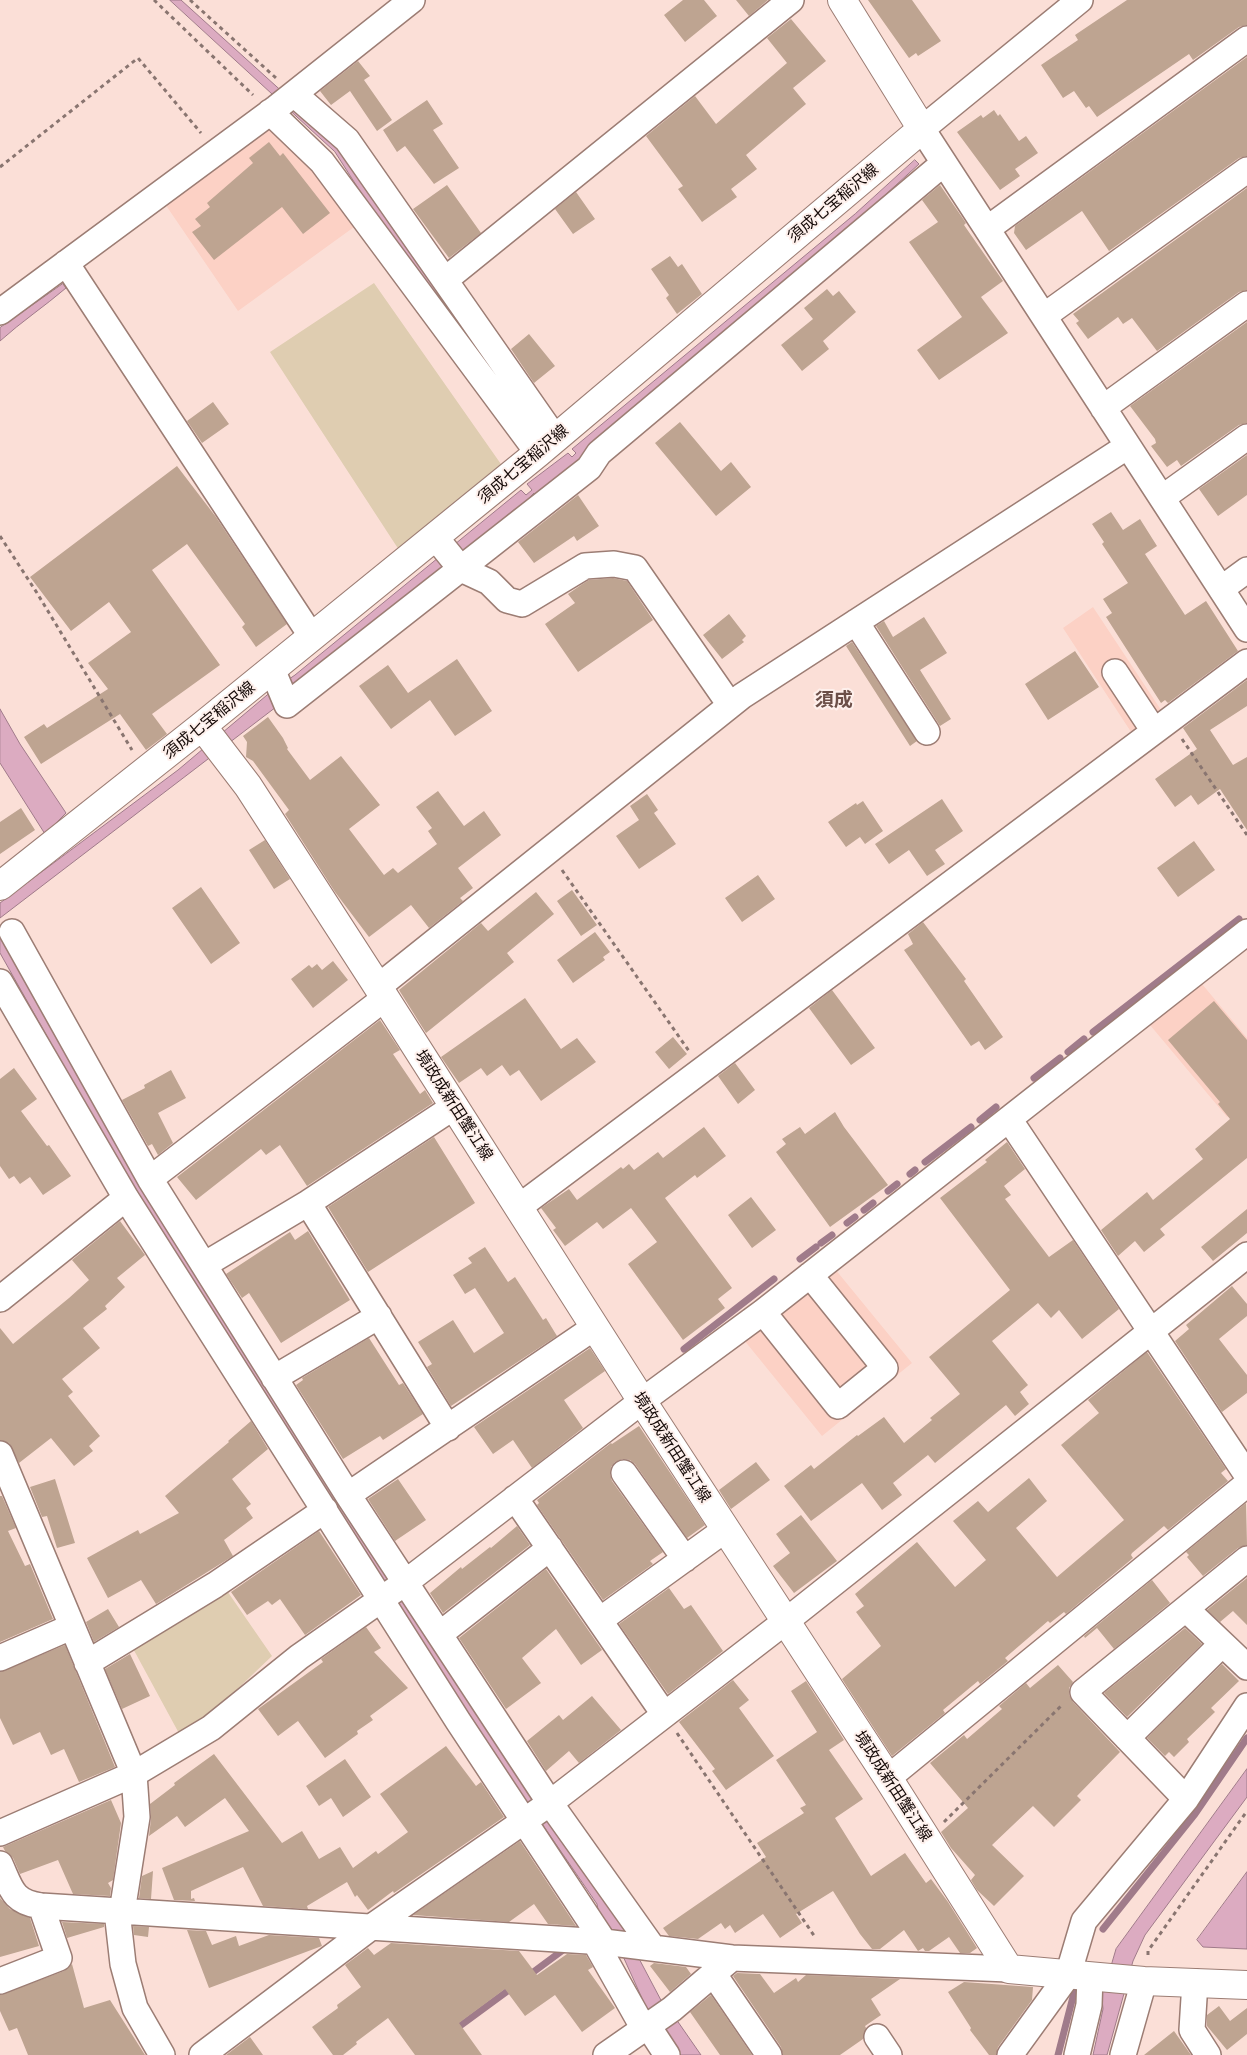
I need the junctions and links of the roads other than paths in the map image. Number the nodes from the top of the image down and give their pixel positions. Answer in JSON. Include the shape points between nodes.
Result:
{"nodes":[{"id":1,"x":412,"y":0,"type":"edge"},
{"id":2,"x":791,"y":0,"type":"edge"},
{"id":3,"x":842,"y":0,"type":"edge"},
{"id":4,"x":1080,"y":0,"type":"edge"},
{"id":5,"x":1247,"y":39,"type":"edge"},
{"id":6,"x":283,"y":103,"type":"junction"},
{"id":7,"x":922,"y":129,"type":"junction"},
{"id":8,"x":944,"y":163,"type":"junction"},
{"id":9,"x":1247,"y":170,"type":"edge"},
{"id":10,"x":987,"y":229,"type":"junction"},
{"id":11,"x":66,"y":263,"type":"junction"},
{"id":12,"x":445,"y":280,"type":"junction"},
{"id":13,"x":1247,"y":304,"type":"edge"},
{"id":14,"x":0,"y":312,"type":"edge"},
{"id":15,"x":1044,"y":316,"type":"junction"},
{"id":16,"x":1103,"y":408,"type":"junction"},
{"id":17,"x":1247,"y":437,"type":"edge"},
{"id":18,"x":547,"y":446,"type":"junction"},
{"id":19,"x":1128,"y":446,"type":"junction"},
{"id":20,"x":1162,"y":498,"type":"junction"},
{"id":21,"x":450,"y":555,"type":"junction"},
{"id":22,"x":1247,"y":570,"type":"edge"},
{"id":23,"x":1221,"y":589,"type":"junction"},
{"id":24,"x":856,"y":622,"type":"junction"},
{"id":25,"x":1247,"y":629,"type":"edge"},
{"id":26,"x":312,"y":637,"type":"junction"},
{"id":27,"x":1247,"y":662,"type":"edge"},
{"id":28,"x":1115,"y":672,"type":"dead end"},
{"id":29,"x":279,"y":685,"type":"junction"},
{"id":30,"x":730,"y":705,"type":"junction"},
{"id":31,"x":1162,"y":726,"type":"junction"},
{"id":32,"x":927,"y":732,"type":"dead end"},
{"id":33,"x":213,"y":741,"type":"junction"},
{"id":34,"x":0,"y":886,"type":"edge"},
{"id":35,"x":12,"y":932,"type":"dead end"},
{"id":36,"x":1247,"y":932,"type":"edge"},
{"id":37,"x":0,"y":982,"type":"edge"},
{"id":38,"x":382,"y":993,"type":"junction"},
{"id":39,"x":455,"y":1106,"type":"junction"},
{"id":40,"x":1009,"y":1119,"type":"junction"},
{"id":41,"x":150,"y":1179,"type":"junction"},
{"id":42,"x":126,"y":1198,"type":"junction"},
{"id":43,"x":310,"y":1206,"type":"junction"},
{"id":44,"x":519,"y":1207,"type":"junction"},
{"id":45,"x":1247,"y":1255,"type":"edge"},
{"id":46,"x":204,"y":1266,"type":"junction"},
{"id":47,"x":810,"y":1275,"type":"junction"},
{"id":48,"x":0,"y":1299,"type":"edge"},
{"id":49,"x":763,"y":1312,"type":"junction"},
{"id":50,"x":379,"y":1316,"type":"junction"},
{"id":51,"x":596,"y":1327,"type":"junction"},
{"id":52,"x":1150,"y":1331,"type":"junction"},
{"id":53,"x":274,"y":1378,"type":"junction"},
{"id":54,"x":642,"y":1401,"type":"junction"},
{"id":55,"x":448,"y":1428,"type":"junction"},
{"id":56,"x":0,"y":1454,"type":"edge"},
{"id":57,"x":624,"y":1473,"type":"dead end"},
{"id":58,"x":1247,"y":1475,"type":"edge"},
{"id":59,"x":5,"y":1479,"type":"edge"},
{"id":60,"x":1247,"y":1484,"type":"edge"},
{"id":61,"x":348,"y":1495,"type":"junction"},
{"id":62,"x":515,"y":1498,"type":"junction"},
{"id":63,"x":325,"y":1510,"type":"junction"},
{"id":64,"x":726,"y":1529,"type":"junction"},
{"id":65,"x":550,"y":1548,"type":"junction"},
{"id":66,"x":685,"y":1559,"type":"junction"},
{"id":67,"x":1247,"y":1559,"type":"edge"},
{"id":68,"x":393,"y":1590,"type":"junction"},
{"id":69,"x":1186,"y":1610,"type":"junction"},
{"id":70,"x":600,"y":1620,"type":"junction"},
{"id":71,"x":786,"y":1620,"type":"junction"},
{"id":72,"x":71,"y":1627,"type":"junction"},
{"id":73,"x":440,"y":1634,"type":"junction"},
{"id":74,"x":1222,"y":1644,"type":"junction"},
{"id":75,"x":0,"y":1658,"type":"edge"},
{"id":76,"x":87,"y":1663,"type":"junction"},
{"id":77,"x":1247,"y":1667,"type":"edge"},
{"id":78,"x":1247,"y":1706,"type":"edge"},
{"id":79,"x":664,"y":1714,"type":"junction"},
{"id":80,"x":1127,"y":1738,"type":"junction"},
{"id":81,"x":134,"y":1774,"type":"junction"},
{"id":82,"x":888,"y":1778,"type":"junction"},
{"id":83,"x":1186,"y":1799,"type":"junction"},
{"id":84,"x":537,"y":1811,"type":"junction"},
{"id":85,"x":0,"y":1833,"type":"edge"},
{"id":86,"x":0,"y":1864,"type":"edge"},
{"id":87,"x":41,"y":1906,"type":"junction"},
{"id":88,"x":120,"y":1912,"type":"junction"},
{"id":89,"x":370,"y":1928,"type":"junction"},
{"id":90,"x":605,"y":1943,"type":"junction"},
{"id":91,"x":648,"y":1948,"type":"junction"},
{"id":92,"x":722,"y":1966,"type":"junction"},
{"id":93,"x":1009,"y":1970,"type":"junction"},
{"id":94,"x":1088,"y":1976,"type":"junction"},
{"id":95,"x":1144,"y":1980,"type":"junction"},
{"id":96,"x":0,"y":1982,"type":"edge"},
{"id":97,"x":1195,"y":1982,"type":"junction"},
{"id":98,"x":1247,"y":1985,"type":"edge"},
{"id":99,"x":648,"y":2026,"type":"junction"},
{"id":100,"x":162,"y":2055,"type":"edge"},
{"id":101,"x":202,"y":2055,"type":"edge"},
{"id":102,"x":606,"y":2055,"type":"edge"},
{"id":103,"x":667,"y":2055,"type":"edge"},
{"id":104,"x":769,"y":2055,"type":"edge"},
{"id":105,"x":1010,"y":2055,"type":"edge"},
{"id":106,"x":1077,"y":2055,"type":"edge"},
{"id":107,"x":1123,"y":2055,"type":"edge"},
{"id":108,"x":1208,"y":2055,"type":"edge"}],
"edges":[{"from":1,"to":6,"type":"street"},
{"from":2,"to":12,"type":"street"},
{"from":3,"to":7,"type":"main road"},
{"from":4,"to":7,"type":"street"},
{"from":5,"to":10,"type":"street"},
{"from":6,"to":11,"type":"street"},
{"from":6,"to":12,"type":"street","via":[[347,140]]},
{"from":6,"to":18,"type":"street","via":[[322,162]]},
{"from":7,"to":8,"type":"street"},
{"from":7,"to":18,"type":"main road","name":"須成七宝稲沢線"},
{"from":8,"to":10,"type":"street"},
{"from":8,"to":21,"type":"street","via":[[599,453],[589,468]]},
{"from":9,"to":15,"type":"street"},
{"from":10,"to":15,"type":"street"},
{"from":11,"to":14,"type":"street"},
{"from":11,"to":26,"type":"street"},
{"from":12,"to":18,"type":"street"},
{"from":13,"to":16,"type":"street"},
{"from":15,"to":16,"type":"street"},
{"from":16,"to":19,"type":"street"},
{"from":17,"to":20,"type":"street"},
{"from":18,"to":21,"type":"main road","name":"須成七宝稲沢線"},
{"from":19,"to":20,"type":"street"},
{"from":19,"to":24,"type":"street"},
{"from":20,"to":23,"type":"street"},
{"from":21,"to":26,"type":"main road","name":"須成七宝稲沢線"},
{"from":21,"to":29,"type":"street","via":[[287,704]]},
{"from":21,"to":30,"type":"street","via":[[489,582],[507,600],[522,604],[585,566],[614,564],[635,568]]},
{"from":22,"to":23,"type":"street"},
{"from":23,"to":25,"type":"street"},
{"from":24,"to":30,"type":"street"},
{"from":24,"to":32,"type":"street"},
{"from":26,"to":29,"type":"main road","name":"須成七宝稲沢線"},
{"from":27,"to":31,"type":"street"},
{"from":28,"to":31,"type":"street"},
{"from":29,"to":33,"type":"main road","name":"須成七宝稲沢線"},
{"from":30,"to":38,"type":"street","via":[[549,851]]},
{"from":31,"to":44,"type":"street"},
{"from":33,"to":34,"type":"main road","name":"須成七宝稲沢線","via":[[145,772]]},
{"from":33,"to":38,"type":"main road","name":"境政成新田蟹江線","via":[[248,786]]},
{"from":35,"to":41,"type":"street"},
{"from":36,"to":40,"type":"street"},
{"from":37,"to":42,"type":"street"},
{"from":38,"to":39,"type":"main road","name":"境政成新田蟹江線"},
{"from":38,"to":41,"type":"street"},
{"from":39,"to":43,"type":"street"},
{"from":39,"to":44,"type":"main road","name":"境政成新田蟹江線"},
{"from":40,"to":47,"type":"street"},
{"from":40,"to":52,"type":"street"},
{"from":41,"to":46,"type":"street"},
{"from":42,"to":48,"type":"street"},
{"from":42,"to":63,"type":"street"},
{"from":43,"to":46,"type":"street"},
{"from":43,"to":50,"type":"street"},
{"from":44,"to":51,"type":"main road","name":"境政成新田蟹江線"},
{"from":45,"to":52,"type":"street"},
{"from":46,"to":53,"type":"street"},
{"from":47,"to":49,"type":"street"},
{"from":47,"to":49,"type":"street","via":[[885,1368],[838,1406]]},
{"from":49,"to":54,"type":"street"},
{"from":50,"to":53,"type":"street"},
{"from":50,"to":55,"type":"street"},
{"from":51,"to":54,"type":"main road","name":"境政成新田蟹江線"},
{"from":51,"to":55,"type":"street"},
{"from":52,"to":58,"type":"street"},
{"from":52,"to":71,"type":"street"},
{"from":53,"to":61,"type":"street"},
{"from":54,"to":62,"type":"street"},
{"from":54,"to":64,"type":"main road","name":"境政成新田蟹江線"},
{"from":55,"to":61,"type":"street"},
{"from":56,"to":59,"type":"street"},
{"from":57,"to":66,"type":"street"},
{"from":59,"to":72,"type":"street"},
{"from":60,"to":82,"type":"street"},
{"from":61,"to":68,"type":"street"},
{"from":62,"to":65,"type":"street"},
{"from":62,"to":68,"type":"street"},
{"from":63,"to":68,"type":"street"},
{"from":63,"to":76,"type":"street","via":[[215,1585]]},
{"from":64,"to":66,"type":"street"},
{"from":64,"to":71,"type":"main road","name":"境政成新田蟹江線"},
{"from":65,"to":70,"type":"street"},
{"from":65,"to":73,"type":"street"},
{"from":66,"to":70,"type":"street"},
{"from":67,"to":69,"type":"street"},
{"from":68,"to":73,"type":"street"},
{"from":68,"to":81,"type":"street","via":[[299,1657],[211,1728]]},
{"from":68,"to":84,"type":"street","via":[[458,1721]]},
{"from":69,"to":74,"type":"street"},
{"from":69,"to":80,"type":"street","via":[[1083,1692]]},
{"from":70,"to":79,"type":"street"},
{"from":71,"to":79,"type":"street"},
{"from":71,"to":82,"type":"main road","name":"境政成新田蟹江線"},
{"from":72,"to":75,"type":"street"},
{"from":72,"to":76,"type":"street"},
{"from":73,"to":84,"type":"street"},
{"from":74,"to":77,"type":"street"},
{"from":74,"to":80,"type":"street"},
{"from":76,"to":81,"type":"street"},
{"from":78,"to":83,"type":"street"},
{"from":79,"to":84,"type":"street"},
{"from":80,"to":83,"type":"street"},
{"from":81,"to":85,"type":"street"},
{"from":81,"to":88,"type":"street","via":[[137,1818]]},
{"from":82,"to":93,"type":"main road","name":"境政成新田蟹江線"},
{"from":83,"to":94,"type":"street","via":[[1084,1921]]},
{"from":84,"to":89,"type":"street"},
{"from":84,"to":90,"type":"street"},
{"from":84,"to":91,"type":"street"},
{"from":86,"to":87,"type":"street","via":[[14,1895],[28,1904]]},
{"from":87,"to":88,"type":"street"},
{"from":87,"to":96,"type":"street","via":[[59,1958]]},
{"from":88,"to":89,"type":"street"},
{"from":88,"to":100,"type":"street","via":[[123,1964],[135,2008]]},
{"from":89,"to":90,"type":"street"},
{"from":89,"to":101,"type":"street"},
{"from":90,"to":91,"type":"street"},
{"from":90,"to":99,"type":"street"},
{"from":91,"to":92,"type":"street"},
{"from":92,"to":93,"type":"street","via":[[832,1962]]},
{"from":92,"to":99,"type":"street"},
{"from":92,"to":104,"type":"street"},
{"from":93,"to":94,"type":"main road"},
{"from":94,"to":95,"type":"main road"},
{"from":94,"to":105,"type":"street"},
{"from":94,"to":106,"type":"street","via":[[1089,2005]]},
{"from":95,"to":97,"type":"main road"},
{"from":95,"to":107,"type":"street"},
{"from":97,"to":98,"type":"main road"},
{"from":97,"to":108,"type":"street","via":[[1192,2030]]},
{"from":99,"to":102,"type":"street"},
{"from":99,"to":103,"type":"street"}]}
